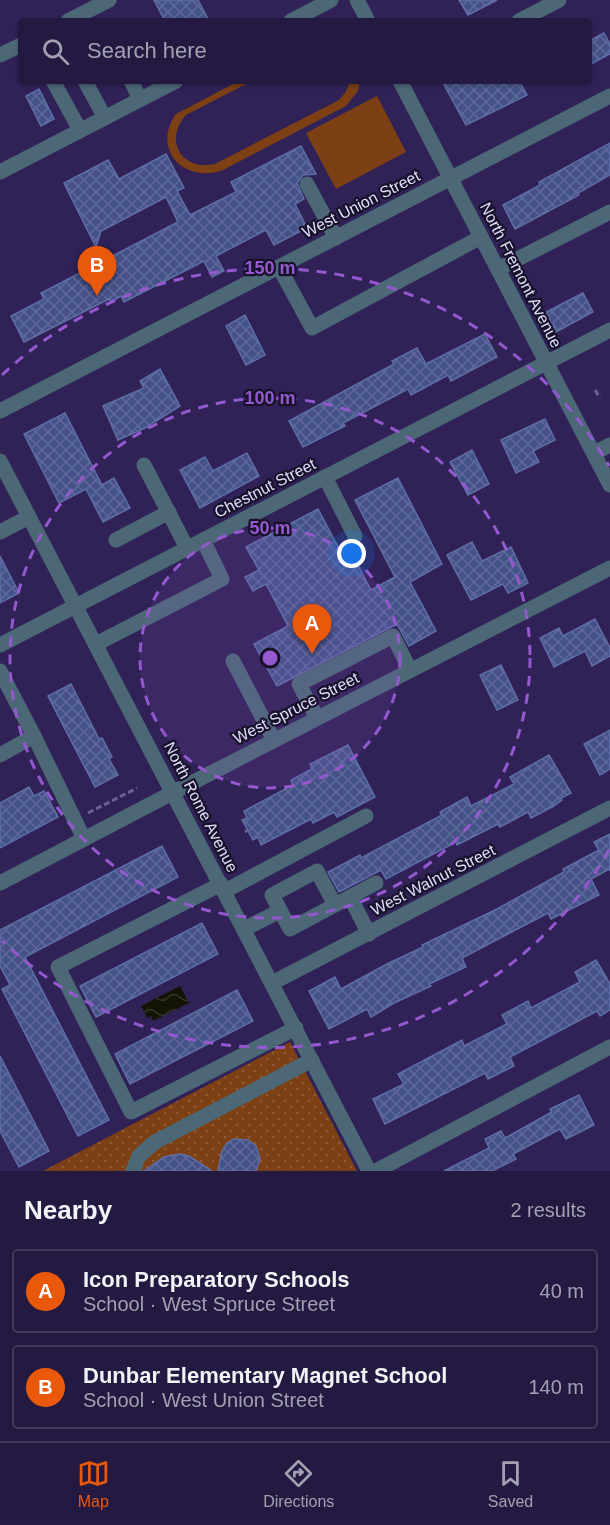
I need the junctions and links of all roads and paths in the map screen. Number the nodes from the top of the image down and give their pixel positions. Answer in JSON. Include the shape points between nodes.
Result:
{"nodes":[{"id":1,"x":109,"y":0,"type":"edge"},
{"id":2,"x":332,"y":0,"type":"edge"},
{"id":3,"x":357,"y":0,"type":"edge"},
{"id":4,"x":559,"y":0,"type":"edge"},
{"id":5,"x":74,"y":18,"type":"edge"},
{"id":6,"x":297,"y":18,"type":"edge"},
{"id":7,"x":366,"y":18,"type":"edge"},
{"id":8,"x":525,"y":18,"type":"edge"},
{"id":9,"x":18,"y":46,"type":"edge"},
{"id":10,"x":0,"y":55,"type":"edge"},
{"id":11,"x":54,"y":84,"type":"edge"},
{"id":12,"x":87,"y":84,"type":"edge"},
{"id":13,"x":132,"y":84,"type":"edge"},
{"id":14,"x":170,"y":84,"type":"edge"},
{"id":15,"x":403,"y":84,"type":"edge"},
{"id":16,"x":610,"y":96,"type":"edge"},
{"id":17,"x":140,"y":99,"type":"junction"},
{"id":18,"x":105,"y":118,"type":"junction"},
{"id":19,"x":80,"y":130,"type":"junction"},
{"id":20,"x":0,"y":172,"type":"edge"},
{"id":21,"x":451,"y":178,"type":"junction"},
{"id":22,"x":308,"y":184,"type":"dead end"},
{"id":23,"x":610,"y":212,"type":"edge"},
{"id":24,"x":336,"y":237,"type":"junction"},
{"id":25,"x":481,"y":237,"type":"junction"},
{"id":26,"x":279,"y":267,"type":"junction"},
{"id":27,"x":498,"y":269,"type":"junction"},
{"id":28,"x":610,"y":330,"type":"edge"},
{"id":29,"x":546,"y":363,"type":"junction"},
{"id":30,"x":596,"y":390,"type":"dead end"},
{"id":31,"x":600,"y":398,"type":"dead end"},
{"id":32,"x":0,"y":411,"type":"edge"},
{"id":33,"x":610,"y":445,"type":"edge"},
{"id":34,"x":594,"y":453,"type":"junction"},
{"id":35,"x":0,"y":460,"type":"edge"},
{"id":36,"x":144,"y":465,"type":"dead end"},
{"id":37,"x":324,"y":477,"type":"junction"},
{"id":38,"x":610,"y":485,"type":"edge"},
{"id":39,"x":169,"y":512,"type":"junction"},
{"id":40,"x":29,"y":517,"type":"junction"},
{"id":41,"x":0,"y":532,"type":"edge"},
{"id":42,"x":355,"y":536,"type":"dead end"},
{"id":43,"x":116,"y":540,"type":"dead end"},
{"id":44,"x":202,"y":540,"type":"junction"},
{"id":45,"x":188,"y":548,"type":"junction"},
{"id":46,"x":610,"y":568,"type":"edge"},
{"id":47,"x":75,"y":606,"type":"junction"},
{"id":48,"x":96,"y":644,"type":"junction"},
{"id":49,"x":0,"y":645,"type":"edge"},
{"id":50,"x":233,"y":661,"type":"dead end"},
{"id":51,"x":410,"y":670,"type":"junction"},
{"id":52,"x":0,"y":671,"type":"edge"},
{"id":53,"x":317,"y":718,"type":"junction"},
{"id":54,"x":34,"y":736,"type":"junction"},
{"id":55,"x":274,"y":740,"type":"junction"},
{"id":56,"x":0,"y":755,"type":"edge"},
{"id":57,"x":137,"y":788,"type":"dead end"},
{"id":58,"x":174,"y":792,"type":"junction"},
{"id":59,"x":610,"y":808,"type":"edge"},
{"id":60,"x":86,"y":814,"type":"dead end"},
{"id":61,"x":366,"y":816,"type":"dead end"},
{"id":62,"x":84,"y":839,"type":"junction"},
{"id":63,"x":0,"y":883,"type":"edge"},
{"id":64,"x":376,"y":883,"type":"dead end"},
{"id":65,"x":223,"y":888,"type":"junction"},
{"id":66,"x":350,"y":897,"type":"junction"},
{"id":67,"x":335,"y":905,"type":"junction"},
{"id":68,"x":280,"y":911,"type":"junction"},
{"id":69,"x":244,"y":929,"type":"junction"},
{"id":70,"x":369,"y":934,"type":"junction"},
{"id":71,"x":272,"y":983,"type":"junction"},
{"id":72,"x":296,"y":1028,"type":"junction"},
{"id":73,"x":610,"y":1047,"type":"edge"},
{"id":74,"x":312,"y":1060,"type":"junction"},
{"id":75,"x":133,"y":1171,"type":"edge"},
{"id":76,"x":369,"y":1171,"type":"edge"},
{"id":77,"x":376,"y":1171,"type":"edge"}],
"edges":[{"from":1,"to":5,"type":"street"},
{"from":2,"to":6,"type":"street"},
{"from":3,"to":7,"type":"street"},
{"from":4,"to":8,"type":"street"},
{"from":9,"to":10,"type":"street"},
{"from":11,"to":19,"type":"street"},
{"from":12,"to":18,"type":"street"},
{"from":13,"to":17,"type":"street"},
{"from":14,"to":17,"type":"street"},
{"from":15,"to":21,"type":"street","name":"North Fremont Avenue"},
{"from":16,"to":21,"type":"street","name":"West Union Street"},
{"from":17,"to":18,"type":"street"},
{"from":18,"to":19,"type":"street"},
{"from":19,"to":20,"type":"street"},
{"from":21,"to":24,"type":"street","name":"West Union Street"},
{"from":21,"to":25,"type":"street","name":"North Fremont Avenue"},
{"from":22,"to":24,"type":"street"},
{"from":23,"to":27,"type":"street"},
{"from":24,"to":26,"type":"street","name":"West Union Street"},
{"from":25,"to":26,"type":"street","via":[[312,328]]},
{"from":25,"to":27,"type":"street","name":"North Fremont Avenue"},
{"from":26,"to":32,"type":"street","name":"West Union Street"},
{"from":27,"to":29,"type":"street","name":"North Fremont Avenue"},
{"from":28,"to":29,"type":"street","name":"Chestnut Street"},
{"from":29,"to":34,"type":"street","name":"North Fremont Avenue"},
{"from":29,"to":37,"type":"street","name":"Chestnut Street"},
{"from":30,"to":31,"type":"path"},
{"from":33,"to":34,"type":"street"},
{"from":34,"to":38,"type":"street","name":"North Fremont Avenue"},
{"from":35,"to":40,"type":"street","name":"North Rome Avenue"},
{"from":36,"to":39,"type":"street"},
{"from":37,"to":42,"type":"street"},
{"from":37,"to":44,"type":"street","name":"Chestnut Street"},
{"from":39,"to":43,"type":"street"},
{"from":39,"to":45,"type":"street"},
{"from":40,"to":41,"type":"street"},
{"from":40,"to":47,"type":"street","name":"North Rome Avenue"},
{"from":44,"to":45,"type":"street","name":"Chestnut Street"},
{"from":44,"to":48,"type":"street","via":[[222,579]]},
{"from":45,"to":47,"type":"street","name":"Chestnut Street"},
{"from":46,"to":51,"type":"street","name":"West Spruce Street"},
{"from":47,"to":48,"type":"street","name":"North Rome Avenue"},
{"from":47,"to":49,"type":"street","name":"Chestnut Street"},
{"from":48,"to":58,"type":"street","name":"North Rome Avenue"},
{"from":50,"to":55,"type":"street"},
{"from":51,"to":53,"type":"street","name":"West Spruce Street"},
{"from":51,"to":53,"type":"street","via":[[393,636],[299,684]]},
{"from":52,"to":54,"type":"street"},
{"from":53,"to":55,"type":"street","name":"West Spruce Street"},
{"from":54,"to":56,"type":"street"},
{"from":54,"to":62,"type":"street"},
{"from":55,"to":58,"type":"street","name":"West Spruce Street"},
{"from":57,"to":60,"type":"path"},
{"from":58,"to":62,"type":"street","name":"West Spruce Street"},
{"from":58,"to":65,"type":"street","name":"North Rome Avenue"},
{"from":59,"to":70,"type":"street","name":"West Walnut Street"},
{"from":61,"to":65,"type":"street"},
{"from":62,"to":63,"type":"street","name":"West Spruce Street"},
{"from":64,"to":66,"type":"street"},
{"from":65,"to":69,"type":"street","name":"North Rome Avenue"},
{"from":65,"to":72,"type":"street","via":[[58,967],[131,1112]]},
{"from":66,"to":67,"type":"street"},
{"from":66,"to":70,"type":"street"},
{"from":67,"to":68,"type":"street","via":[[290,929]]},
{"from":67,"to":68,"type":"street","via":[[317,871],[272,895]]},
{"from":68,"to":69,"type":"street"},
{"from":69,"to":71,"type":"street","name":"North Rome Avenue"},
{"from":70,"to":71,"type":"street","name":"West Walnut Street"},
{"from":71,"to":72,"type":"street","name":"North Rome Avenue"},
{"from":72,"to":74,"type":"street","name":"North Rome Avenue"},
{"from":73,"to":77,"type":"street"},
{"from":74,"to":75,"type":"street","via":[[155,1142],[139,1156]]},
{"from":74,"to":76,"type":"street","name":"North Rome Avenue"}]}
